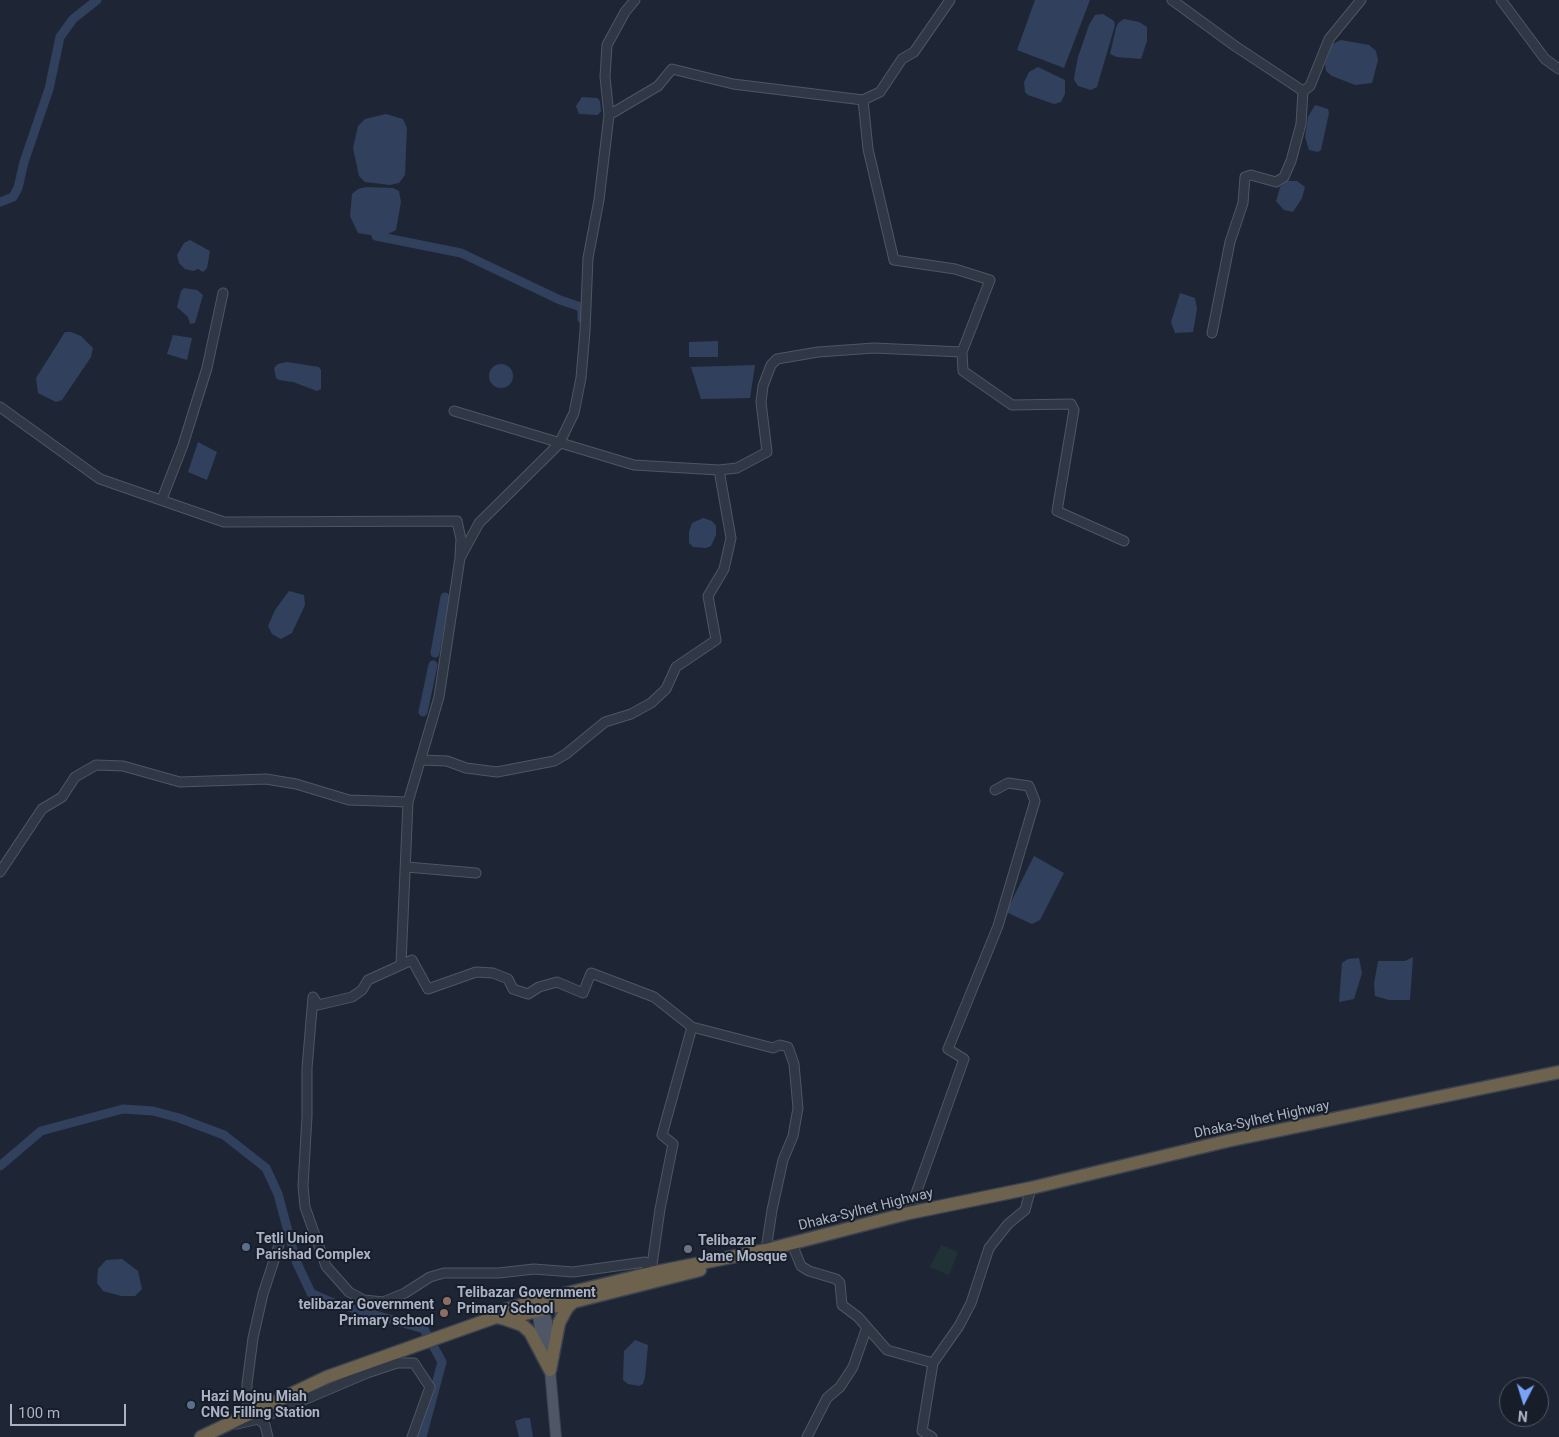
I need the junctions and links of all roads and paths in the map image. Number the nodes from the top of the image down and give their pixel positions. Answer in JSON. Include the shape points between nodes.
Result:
{"nodes":[{"id":1,"x":635,"y":0,"type":"edge"},
{"id":2,"x":950,"y":0,"type":"edge"},
{"id":3,"x":1172,"y":0,"type":"edge"},
{"id":4,"x":1361,"y":0,"type":"edge"},
{"id":5,"x":1501,"y":0,"type":"edge"},
{"id":6,"x":1559,"y":69,"type":"edge"},
{"id":7,"x":1303,"y":91,"type":"junction"},
{"id":8,"x":863,"y":100,"type":"junction"},
{"id":9,"x":609,"y":115,"type":"junction"},
{"id":10,"x":223,"y":294,"type":"dead end"},
{"id":11,"x":1212,"y":333,"type":"dead end"},
{"id":12,"x":962,"y":352,"type":"junction"},
{"id":13,"x":0,"y":407,"type":"edge"},
{"id":14,"x":454,"y":411,"type":"dead end"},
{"id":15,"x":560,"y":444,"type":"junction"},
{"id":16,"x":719,"y":470,"type":"junction"},
{"id":17,"x":162,"y":499,"type":"junction"},
{"id":18,"x":1124,"y":541,"type":"dead end"},
{"id":19,"x":460,"y":558,"type":"junction"},
{"id":20,"x":421,"y":760,"type":"junction"},
{"id":21,"x":995,"y":790,"type":"dead end"},
{"id":22,"x":408,"y":802,"type":"junction"},
{"id":23,"x":407,"y":867,"type":"junction"},
{"id":24,"x":0,"y":872,"type":"edge"},
{"id":25,"x":476,"y":873,"type":"dead end"},
{"id":26,"x":401,"y":964,"type":"junction"},
{"id":27,"x":692,"y":1027,"type":"junction"},
{"id":28,"x":1559,"y":1072,"type":"edge"},
{"id":29,"x":1031,"y":1188,"type":"junction"},
{"id":30,"x":909,"y":1213,"type":"junction"},
{"id":31,"x":792,"y":1244,"type":"junction"},
{"id":32,"x":279,"y":1245,"type":"dead end"},
{"id":33,"x":766,"y":1250,"type":"junction"},
{"id":34,"x":723,"y":1260,"type":"junction"},
{"id":35,"x":651,"y":1273,"type":"junction"},
{"id":36,"x":574,"y":1301,"type":"junction"},
{"id":37,"x":535,"y":1306,"type":"junction"},
{"id":38,"x":500,"y":1318,"type":"junction"},
{"id":39,"x":867,"y":1327,"type":"junction"},
{"id":40,"x":933,"y":1363,"type":"junction"},
{"id":41,"x":550,"y":1370,"type":"junction"},
{"id":42,"x":254,"y":1416,"type":"junction"},
{"id":43,"x":201,"y":1437,"type":"edge"},
{"id":44,"x":268,"y":1437,"type":"edge"},
{"id":45,"x":412,"y":1437,"type":"edge"},
{"id":46,"x":556,"y":1437,"type":"edge"},
{"id":47,"x":807,"y":1437,"type":"edge"},
{"id":48,"x":932,"y":1437,"type":"edge"}],
"edges":[{"from":1,"to":9,"type":"street","via":[[607,45],[604,77]]},
{"from":2,"to":8,"type":"street","via":[[914,52],[902,59],[880,92]]},
{"from":3,"to":7,"type":"street"},
{"from":4,"to":7,"type":"street","via":[[1329,39],[1310,86]]},
{"from":5,"to":6,"type":"street","via":[[1544,59]]},
{"from":7,"to":11,"type":"street","via":[[1301,124],[1292,161],[1284,177],[1276,182],[1245,177],[1243,203],[1230,242]]},
{"from":8,"to":9,"type":"street","via":[[733,84],[672,69],[658,86]]},
{"from":8,"to":12,"type":"street","via":[[868,150],[894,260],[955,269],[990,280]]},
{"from":9,"to":15,"type":"street","via":[[588,258],[581,378],[574,414]]},
{"from":10,"to":17,"type":"street","via":[[207,368],[183,446]]},
{"from":12,"to":16,"type":"street","via":[[874,348],[777,359],[770,365],[761,402],[767,452],[737,468]]},
{"from":12,"to":18,"type":"street","via":[[963,371],[1012,406],[1070,404],[1074,410],[1057,511]]},
{"from":13,"to":17,"type":"street","via":[[100,479]]},
{"from":14,"to":15,"type":"street"},
{"from":15,"to":16,"type":"street","via":[[634,465]]},
{"from":15,"to":19,"type":"street","via":[[480,523]]},
{"from":16,"to":20,"type":"street","via":[[731,538],[724,569],[708,596],[716,640],[676,667],[666,688],[651,703],[631,714],[605,722],[554,761],[498,772],[466,768],[447,761]]},
{"from":17,"to":19,"type":"street","via":[[224,522],[457,522],[461,539]]},
{"from":19,"to":20,"type":"street","via":[[439,697]]},
{"from":20,"to":22,"type":"street"},
{"from":21,"to":30,"type":"street","via":[[1008,783],[1029,786],[1035,801],[998,926],[948,1049],[964,1059]]},
{"from":22,"to":23,"type":"street"},
{"from":22,"to":24,"type":"street","via":[[349,800],[296,784],[266,779],[180,782],[123,766],[96,764],[75,777],[62,797],[42,809]]},
{"from":23,"to":25,"type":"street"},
{"from":23,"to":26,"type":"street"},
{"from":26,"to":27,"type":"street","via":[[412,960],[428,990],[476,972],[493,973],[508,979],[513,989],[528,994],[557,982],[583,993],[591,973],[654,997]]},
{"from":26,"to":35,"type":"street","via":[[368,980],[352,997],[318,1005],[313,997],[303,1186],[305,1207],[326,1266],[349,1292],[364,1300],[383,1302],[444,1273],[499,1274],[534,1269],[572,1272],[645,1262]]},
{"from":27,"to":33,"type":"street","via":[[772,1048],[788,1047],[794,1064],[796,1122],[783,1160]]},
{"from":27,"to":35,"type":"street","via":[[662,1135],[673,1144]]},
{"from":28,"to":29,"type":"highway","name":"Dhaka-Sylhet Highway","via":[[1227,1141]]},
{"from":29,"to":30,"type":"highway","name":"Dhaka-Sylhet Highway"},
{"from":29,"to":40,"type":"street","via":[[1025,1210],[1008,1224],[989,1248],[971,1303]]},
{"from":30,"to":31,"type":"highway","name":"Dhaka-Sylhet Highway"},
{"from":31,"to":33,"type":"highway","name":"Dhaka-Sylhet Highway"},
{"from":31,"to":39,"type":"street","via":[[801,1266],[840,1283],[842,1305]]},
{"from":32,"to":42,"type":"street","via":[[253,1338],[247,1384]]},
{"from":33,"to":34,"type":"highway","name":"Dhaka-Sylhet Highway"},
{"from":34,"to":35,"type":"highway","name":"Dhaka-Sylhet Highway"},
{"from":34,"to":36,"type":"highway","via":[[702,1270]]},
{"from":35,"to":37,"type":"highway","name":"Dhaka-Sylhet Highway","via":[[551,1297]]},
{"from":36,"to":37,"type":"highway"},
{"from":36,"to":41,"type":"highway","via":[[566,1308],[559,1323]]},
{"from":37,"to":38,"type":"highway"},
{"from":37,"to":41,"type":"main road"},
{"from":38,"to":41,"type":"highway","via":[[522,1325],[530,1332]]},
{"from":38,"to":42,"type":"highway","via":[[328,1377]]},
{"from":39,"to":40,"type":"street","via":[[886,1350]]},
{"from":39,"to":47,"type":"street","via":[[853,1367],[840,1387],[827,1398]]},
{"from":40,"to":48,"type":"street","via":[[922,1431]]},
{"from":41,"to":46,"type":"main road"},
{"from":42,"to":43,"type":"highway"},
{"from":42,"to":44,"type":"street","via":[[265,1425]]},
{"from":42,"to":45,"type":"street","via":[[397,1363],[414,1363],[430,1387]]}]}
